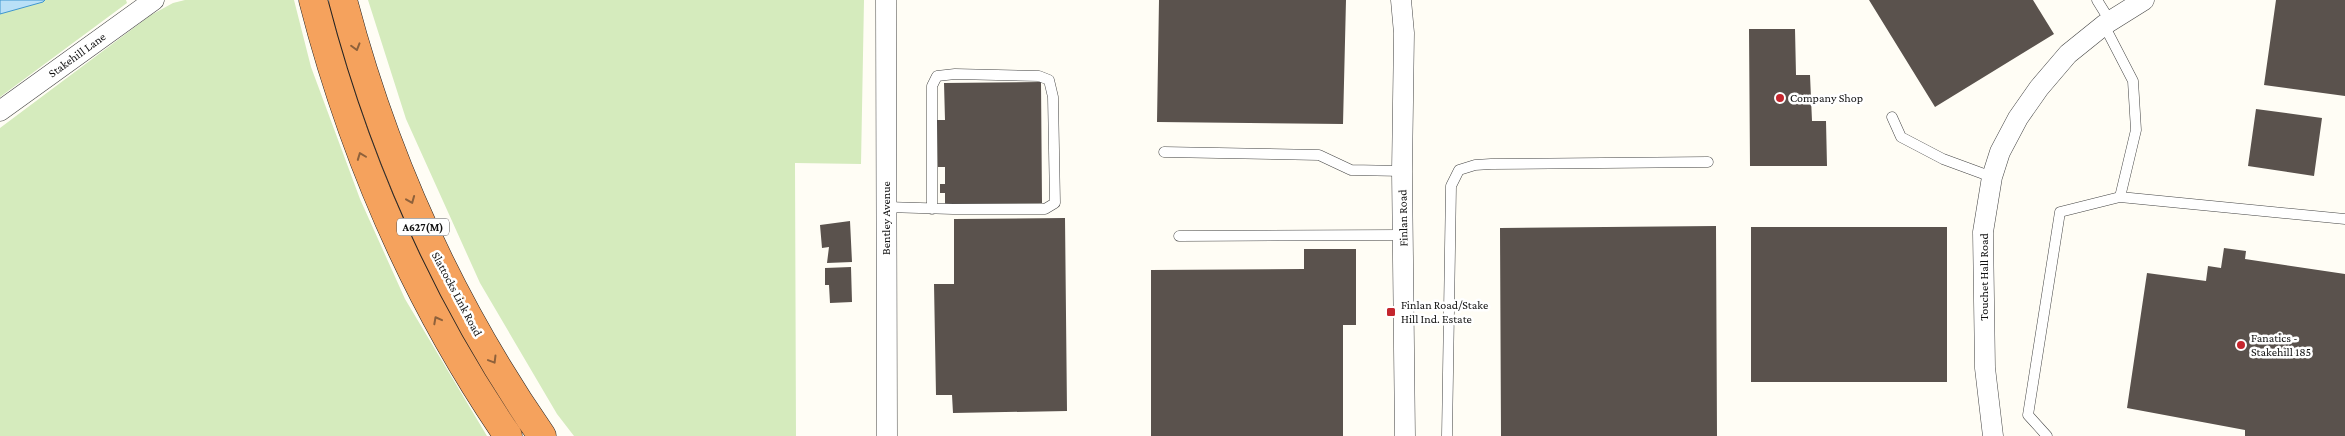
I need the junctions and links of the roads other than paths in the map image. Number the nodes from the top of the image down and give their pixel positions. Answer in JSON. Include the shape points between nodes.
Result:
{"nodes":[{"id":1,"x":154,"y":0,"type":"edge"},
{"id":2,"x":313,"y":0,"type":"edge"},
{"id":3,"x":344,"y":0,"type":"edge"},
{"id":4,"x":886,"y":0,"type":"edge"},
{"id":5,"x":1401,"y":0,"type":"edge"},
{"id":6,"x":2097,"y":0,"type":"edge"},
{"id":7,"x":2144,"y":0,"type":"edge"},
{"id":8,"x":2107,"y":23,"type":"junction"},
{"id":9,"x":0,"y":111,"type":"edge"},
{"id":10,"x":1892,"y":117,"type":"dead end"},
{"id":11,"x":1164,"y":152,"type":"dead end"},
{"id":12,"x":1708,"y":162,"type":"dead end"},
{"id":13,"x":1402,"y":171,"type":"junction"},
{"id":14,"x":1992,"y":177,"type":"junction"},
{"id":15,"x":2120,"y":197,"type":"junction"},
{"id":16,"x":886,"y":207,"type":"junction"},
{"id":17,"x":932,"y":208,"type":"junction"},
{"id":18,"x":2345,"y":219,"type":"edge"},
{"id":19,"x":1403,"y":235,"type":"junction"},
{"id":20,"x":1179,"y":236,"type":"dead end"},
{"id":21,"x":508,"y":436,"type":"edge"},
{"id":22,"x":542,"y":436,"type":"edge"},
{"id":23,"x":887,"y":436,"type":"edge"},
{"id":24,"x":1405,"y":436,"type":"edge"},
{"id":25,"x":1447,"y":436,"type":"edge"},
{"id":26,"x":1993,"y":436,"type":"edge"},
{"id":27,"x":2047,"y":436,"type":"edge"}],
"edges":[{"from":1,"to":9,"type":"street","name":"Stakehill Lane"},
{"from":21,"to":2,"type":"highway","number":"A627(M)","one_way":true,"via":[[439,324],[390,224],[351,128]]},
{"from":3,"to":22,"type":"highway","name":"Slattocks Link Road","number":"A627(M)","one_way":true,"via":[[368,87],[419,220],[490,355]]},
{"from":4,"to":16,"type":"street","name":"Bentley Avenue"},
{"from":5,"to":13,"type":"street","name":"Finlan Road","via":[[1404,34]]},
{"from":6,"to":8,"type":"lane"},
{"from":7,"to":8,"type":"street","name":"Touchet Hall Road"},
{"from":8,"to":14,"type":"street","name":"Touchet Hall Road","via":[[2068,54],[2039,88],[2004,144]]},
{"from":8,"to":15,"type":"lane","via":[[2133,81],[2136,130]]},
{"from":10,"to":14,"type":"lane","via":[[1900,137],[1943,159]]},
{"from":11,"to":13,"type":"lane","via":[[1319,155],[1350,170]]},
{"from":12,"to":25,"type":"lane","via":[[1491,164],[1459,170],[1451,186]]},
{"from":13,"to":19,"type":"street","name":"Finlan Road"},
{"from":14,"to":26,"type":"street","name":"Touchet Hall Road","via":[[1983,232],[1985,368]]},
{"from":15,"to":18,"type":"lane"},
{"from":15,"to":27,"type":"lane","via":[[2060,212],[2028,415]]},
{"from":16,"to":17,"type":"lane"},
{"from":16,"to":23,"type":"street","name":"Bentley Avenue"},
{"from":17,"to":17,"type":"lane","via":[[1045,209],[1056,203],[1053,97],[1049,80],[1039,76],[937,76],[932,86]]},
{"from":19,"to":20,"type":"lane"},
{"from":19,"to":24,"type":"street","name":"Finlan Road"}]}
